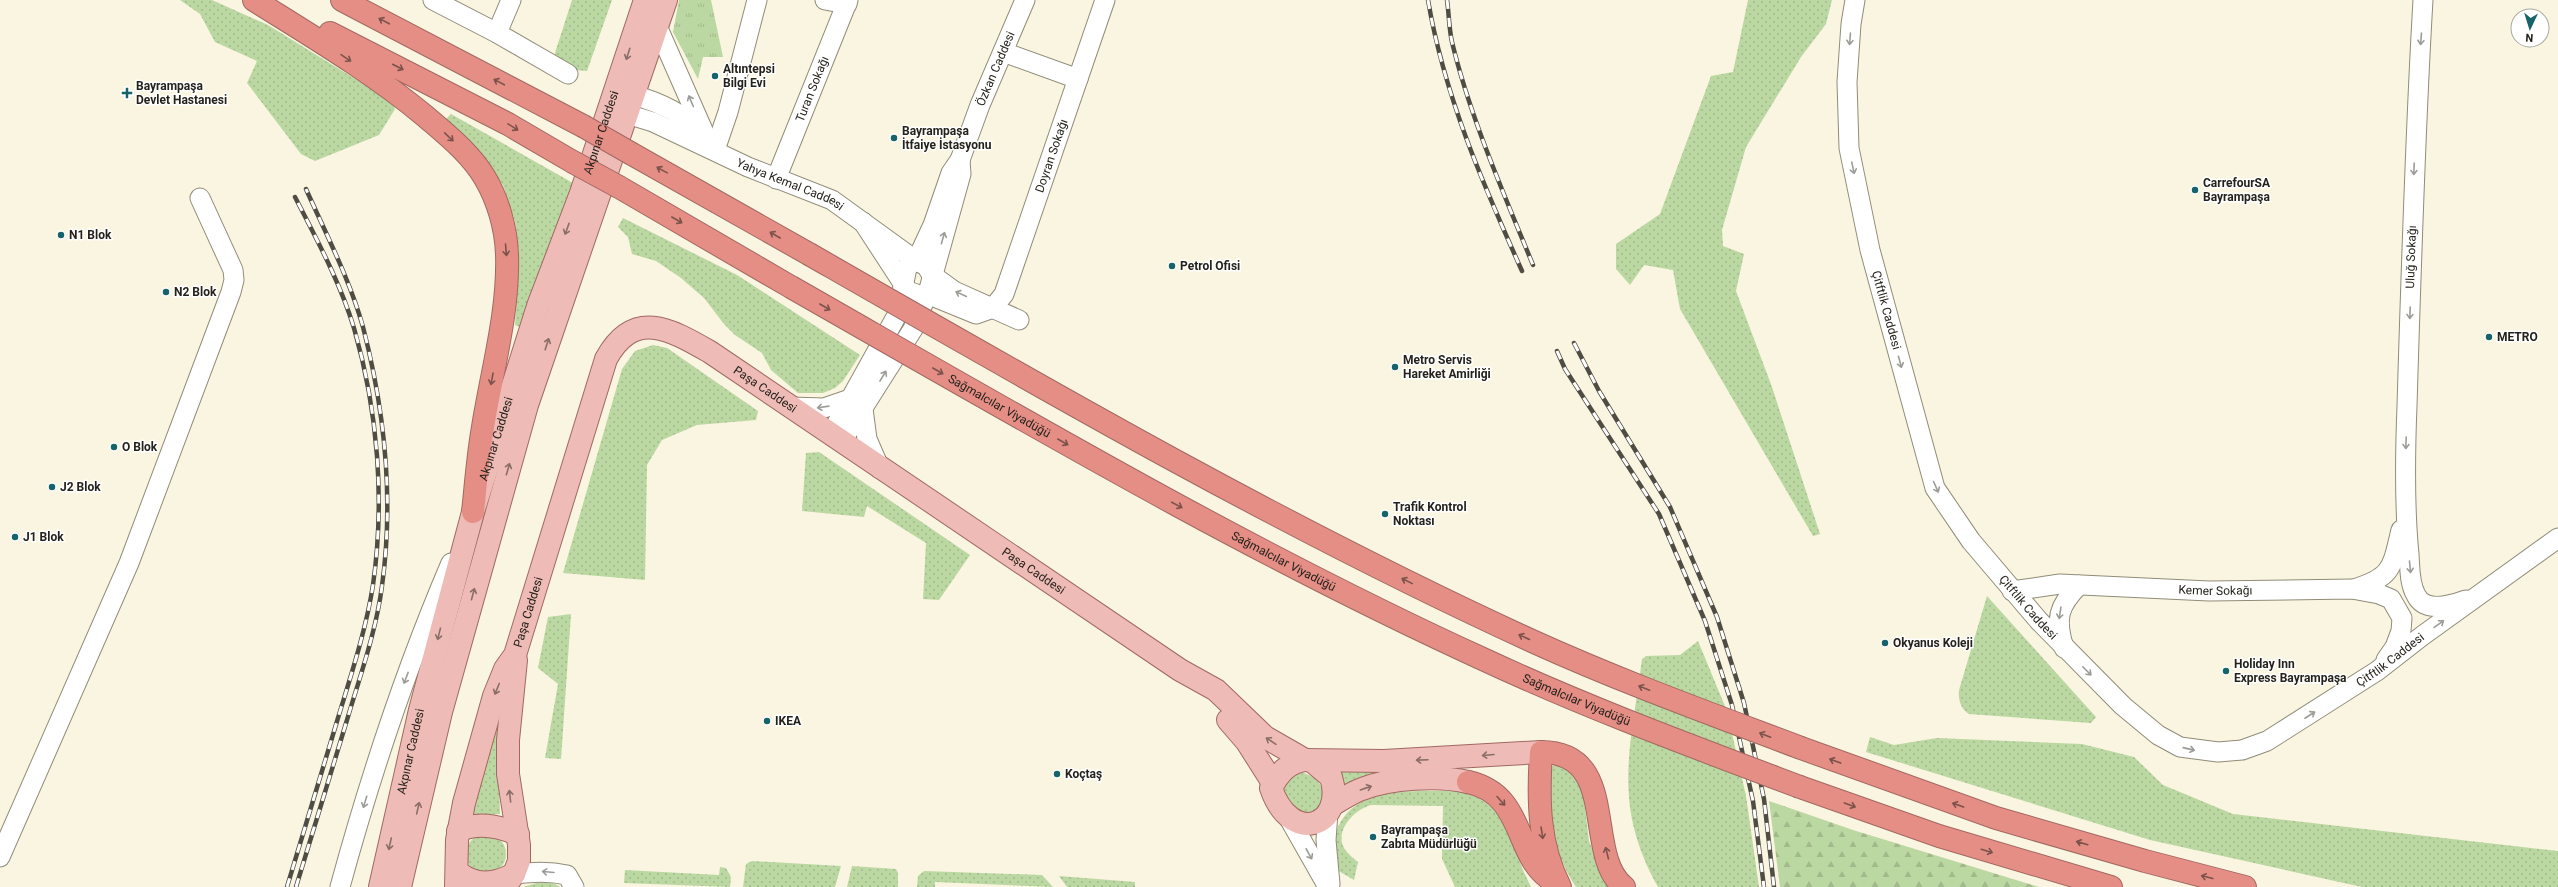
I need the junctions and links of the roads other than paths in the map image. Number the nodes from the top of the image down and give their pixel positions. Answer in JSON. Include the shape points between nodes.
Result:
{"nodes":[{"id":1,"x":254,"y":0,"type":"edge"},
{"id":2,"x":262,"y":0,"type":"edge"},
{"id":3,"x":342,"y":0,"type":"edge"},
{"id":4,"x":433,"y":0,"type":"edge"},
{"id":5,"x":511,"y":0,"type":"edge"},
{"id":6,"x":645,"y":0,"type":"edge"},
{"id":7,"x":666,"y":0,"type":"edge"},
{"id":8,"x":758,"y":0,"type":"edge"},
{"id":9,"x":826,"y":0,"type":"edge"},
{"id":10,"x":1025,"y":0,"type":"edge"},
{"id":11,"x":1105,"y":0,"type":"edge"},
{"id":12,"x":1855,"y":0,"type":"edge"},
{"id":13,"x":2424,"y":0,"type":"edge"},
{"id":14,"x":847,"y":2,"type":"edge"},
{"id":15,"x":657,"y":26,"type":"junction"},
{"id":16,"x":497,"y":33,"type":"junction"},
{"id":17,"x":1003,"y":52,"type":"junction"},
{"id":18,"x":568,"y":74,"type":"dead end"},
{"id":19,"x":1078,"y":79,"type":"junction"},
{"id":20,"x":625,"y":102,"type":"junction"},
{"id":21,"x":710,"y":143,"type":"junction"},
{"id":22,"x":960,"y":160,"type":"junction"},
{"id":23,"x":776,"y":179,"type":"junction"},
{"id":24,"x":200,"y":198,"type":"dead end"},
{"id":25,"x":863,"y":222,"type":"junction"},
{"id":26,"x":915,"y":260,"type":"junction"},
{"id":27,"x":932,"y":275,"type":"junction"},
{"id":28,"x":903,"y":282,"type":"junction"},
{"id":29,"x":927,"y":294,"type":"junction"},
{"id":30,"x":993,"y":308,"type":"junction"},
{"id":31,"x":1020,"y":320,"type":"dead end"},
{"id":32,"x":858,"y":403,"type":"junction"},
{"id":33,"x":791,"y":407,"type":"junction"},
{"id":34,"x":837,"y":438,"type":"junction"},
{"id":35,"x":880,"y":469,"type":"junction"},
{"id":36,"x":473,"y":512,"type":"junction"},
{"id":37,"x":2405,"y":514,"type":"junction"},
{"id":38,"x":2558,"y":538,"type":"edge"},
{"id":39,"x":2079,"y":585,"type":"junction"},
{"id":40,"x":2352,"y":590,"type":"junction"},
{"id":41,"x":2487,"y":590,"type":"junction"},
{"id":42,"x":2012,"y":591,"type":"junction"},
{"id":43,"x":2064,"y":648,"type":"junction"},
{"id":44,"x":515,"y":655,"type":"junction"},
{"id":45,"x":1180,"y":670,"type":"junction"},
{"id":46,"x":2377,"y":671,"type":"junction"},
{"id":47,"x":430,"y":711,"type":"junction"},
{"id":48,"x":1541,"y":752,"type":"junction"},
{"id":49,"x":1309,"y":761,"type":"junction"},
{"id":50,"x":1468,"y":782,"type":"joint"},
{"id":51,"x":1273,"y":783,"type":"junction"},
{"id":52,"x":1330,"y":808,"type":"junction"},
{"id":53,"x":1290,"y":820,"type":"junction"},
{"id":54,"x":458,"y":831,"type":"junction"},
{"id":55,"x":518,"y":834,"type":"junction"},
{"id":56,"x":348,"y":856,"type":"junction"},
{"id":57,"x":0,"y":857,"type":"edge"},
{"id":58,"x":456,"y":879,"type":"edge"},
{"id":59,"x":510,"y":881,"type":"edge"},
{"id":60,"x":1559,"y":885,"type":"edge"},
{"id":61,"x":340,"y":887,"type":"edge"},
{"id":62,"x":352,"y":887,"type":"edge"},
{"id":63,"x":380,"y":887,"type":"edge"},
{"id":64,"x":400,"y":887,"type":"edge"},
{"id":65,"x":574,"y":887,"type":"edge"},
{"id":66,"x":1329,"y":887,"type":"edge"},
{"id":67,"x":1624,"y":887,"type":"edge"},
{"id":68,"x":2111,"y":887,"type":"edge"},
{"id":69,"x":2245,"y":887,"type":"edge"}],
"edges":[{"from":1,"to":36,"type":"highway","one_way":true,"via":[[384,83],[418,110],[473,161],[494,196],[507,252],[507,281],[483,428]]},
{"from":2,"to":68,"type":"highway","name":"Sağmalcılar Viyadüğü","one_way":true,"bridge":true,"via":[[508,124],[1077,450],[1353,597],[1487,661],[1648,730],[1939,836]]},
{"from":69,"to":3,"type":"highway","one_way":true,"bridge":true,"via":[[1996,818],[1656,693],[1542,645],[1351,554],[1155,451],[583,126]]},
{"from":4,"to":16,"type":"street"},
{"from":5,"to":16,"type":"street"},
{"from":6,"to":20,"type":"main road","name":"Akpınar Caddesi","one_way":true},
{"from":7,"to":15,"type":"main road","name":"Akpınar Caddesi"},
{"from":8,"to":21,"type":"street","via":[[728,112]]},
{"from":9,"to":14,"type":"street"},
{"from":10,"to":17,"type":"street","name":"Özkan Caddesi"},
{"from":11,"to":19,"type":"street","name":"Doyran Sokağı"},
{"from":12,"to":42,"type":"street","name":"Çitftlik Caddesi","one_way":true,"via":[[1847,82],[1848,148],[1870,250],[1935,488],[1971,541]]},
{"from":13,"to":37,"type":"street","name":"Uluğ Sokağı","one_way":true,"via":[[2412,215]]},
{"from":14,"to":23,"type":"street","name":"Turan Sokağı"},
{"from":15,"to":20,"type":"main road","name":"Akpınar Caddesi"},
{"from":21,"to":15,"type":"street","one_way":true},
{"from":16,"to":18,"type":"street"},
{"from":17,"to":19,"type":"street"},
{"from":17,"to":22,"type":"street","name":"Özkan Caddesi"},
{"from":19,"to":30,"type":"street","name":"Doyran Sokağı","via":[[1004,294]]},
{"from":20,"to":21,"type":"street","name":"Yahya Kemal Caddesi","via":[[653,122]]},
{"from":20,"to":36,"type":"main road","name":"Akpınar Caddesi","one_way":true,"via":[[536,314]]},
{"from":47,"to":20,"type":"main road","name":"Akpınar Caddesi","one_way":true},
{"from":21,"to":23,"type":"street","name":"Yahya Kemal Caddesi"},
{"from":22,"to":26,"type":"street","name":"Özkan Caddesi","via":[[951,173],[933,225]]},
{"from":27,"to":22,"type":"street","name":"Özkan Caddesi","one_way":true,"via":[[961,174]]},
{"from":23,"to":25,"type":"street","name":"Yahya Kemal Caddesi","via":[[832,200]]},
{"from":24,"to":57,"type":"street","via":[[233,270],[231,292],[128,563]]},
{"from":25,"to":26,"type":"street","name":"Yahya Kemal Caddesi"},
{"from":25,"to":28,"type":"street"},
{"from":26,"to":27,"type":"street","via":[[926,266]]},
{"from":26,"to":28,"type":"street","name":"Özkan Caddesi","via":[[907,268]]},
{"from":27,"to":29,"type":"street","name":"Özkan Caddesi"},
{"from":30,"to":27,"type":"street","one_way":true,"via":[[954,291]]},
{"from":28,"to":29,"type":"street","via":[[913,294]]},
{"from":28,"to":32,"type":"street","name":"Özkan Caddesi","via":[[902,299],[897,315]]},
{"from":29,"to":30,"type":"street","via":[[976,314]]},
{"from":32,"to":29,"type":"street","name":"Özkan Caddesi","one_way":true,"via":[[913,329]]},
{"from":30,"to":31,"type":"street"},
{"from":32,"to":33,"type":"street","one_way":true,"via":[[824,408]]},
{"from":32,"to":34,"type":"street"},
{"from":32,"to":35,"type":"street","via":[[867,439]]},
{"from":33,"to":34,"type":"main road","name":"Paşa Caddesi"},
{"from":33,"to":44,"type":"main road","name":"Paşa Caddesi","via":[[710,352],[668,330],[650,327],[627,332],[615,343],[599,377]]},
{"from":34,"to":35,"type":"main road","name":"Paşa Caddesi"},
{"from":35,"to":45,"type":"main road","name":"Paşa Caddesi"},
{"from":36,"to":47,"type":"main road","name":"Akpınar Caddesi","one_way":true},
{"from":36,"to":56,"type":"street","one_way":true,"via":[[399,697]]},
{"from":37,"to":40,"type":"street","via":[[2394,560],[2387,572],[2377,582]]},
{"from":37,"to":41,"type":"street","one_way":true,"via":[[2411,580],[2416,596],[2422,603],[2450,606]]},
{"from":38,"to":41,"type":"street","name":"Çitftlik Caddesi"},
{"from":39,"to":40,"type":"street","name":"Kemer Sokağı","via":[[2209,591]]},
{"from":39,"to":42,"type":"street","name":"Kemer Sokağı","via":[[2060,584]]},
{"from":39,"to":43,"type":"street","one_way":true,"via":[[2060,610],[2060,636]]},
{"from":40,"to":46,"type":"street","via":[[2379,594],[2391,599],[2402,618],[2401,631],[2395,647]]},
{"from":46,"to":41,"type":"street","name":"Çitftlik Caddesi","one_way":true},
{"from":42,"to":43,"type":"street","name":"Çitftlik Caddesi"},
{"from":43,"to":46,"type":"street","name":"Çitftlik Caddesi","one_way":true,"via":[[2123,706],[2158,735],[2180,747],[2218,752],[2242,750],[2267,741]]},
{"from":44,"to":54,"type":"main road","name":"Paşa Caddesi","one_way":true,"via":[[505,669],[494,696]]},
{"from":55,"to":44,"type":"main road","name":"Paşa Caddesi","one_way":true,"via":[[508,774]]},
{"from":49,"to":45,"type":"main road","name":"Paşa Caddesi","one_way":true,"via":[[1265,737],[1216,690]]},
{"from":45,"to":51,"type":"main road","name":"Paşa Caddesi","via":[[1234,726]]},
{"from":47,"to":63,"type":"main road","name":"Akpınar Caddesi","one_way":true},
{"from":64,"to":47,"type":"main road","name":"Akpınar Caddesi","one_way":true},
{"from":48,"to":49,"type":"main road","one_way":true,"via":[[1384,762]]},
{"from":48,"to":60,"type":"highway","one_way":true,"via":[[1539,801],[1542,835]]},
{"from":67,"to":48,"type":"highway","one_way":true,"via":[[1619,883],[1610,865],[1595,797],[1581,766],[1569,757]]},
{"from":49,"to":51,"type":"main road","via":[[1287,766]]},
{"from":49,"to":52,"type":"main road","via":[[1331,776],[1334,797]]},
{"from":52,"to":50,"type":"main road","one_way":true,"via":[[1360,790],[1388,782],[1422,779]]},
{"from":50,"to":60,"type":"highway","one_way":true,"via":[[1486,789],[1502,802],[1517,824],[1533,861],[1545,875]]},
{"from":51,"to":53,"type":"main road","via":[[1271,788],[1275,800]]},
{"from":52,"to":53,"type":"main road","via":[[1320,820],[1311,823],[1303,824]]},
{"from":52,"to":66,"type":"street","via":[[1326,840]]},
{"from":53,"to":66,"type":"street","one_way":true},
{"from":54,"to":55,"type":"main road","via":[[475,826],[490,826],[503,827]]},
{"from":54,"to":58,"type":"main road"},
{"from":55,"to":59,"type":"main road","via":[[519,861]]},
{"from":56,"to":61,"type":"street"},
{"from":56,"to":62,"type":"street"},
{"from":58,"to":59,"type":"main road","via":[[463,878],[488,885]]},
{"from":65,"to":59,"type":"street","one_way":true,"via":[[567,875],[538,871]]}]}
